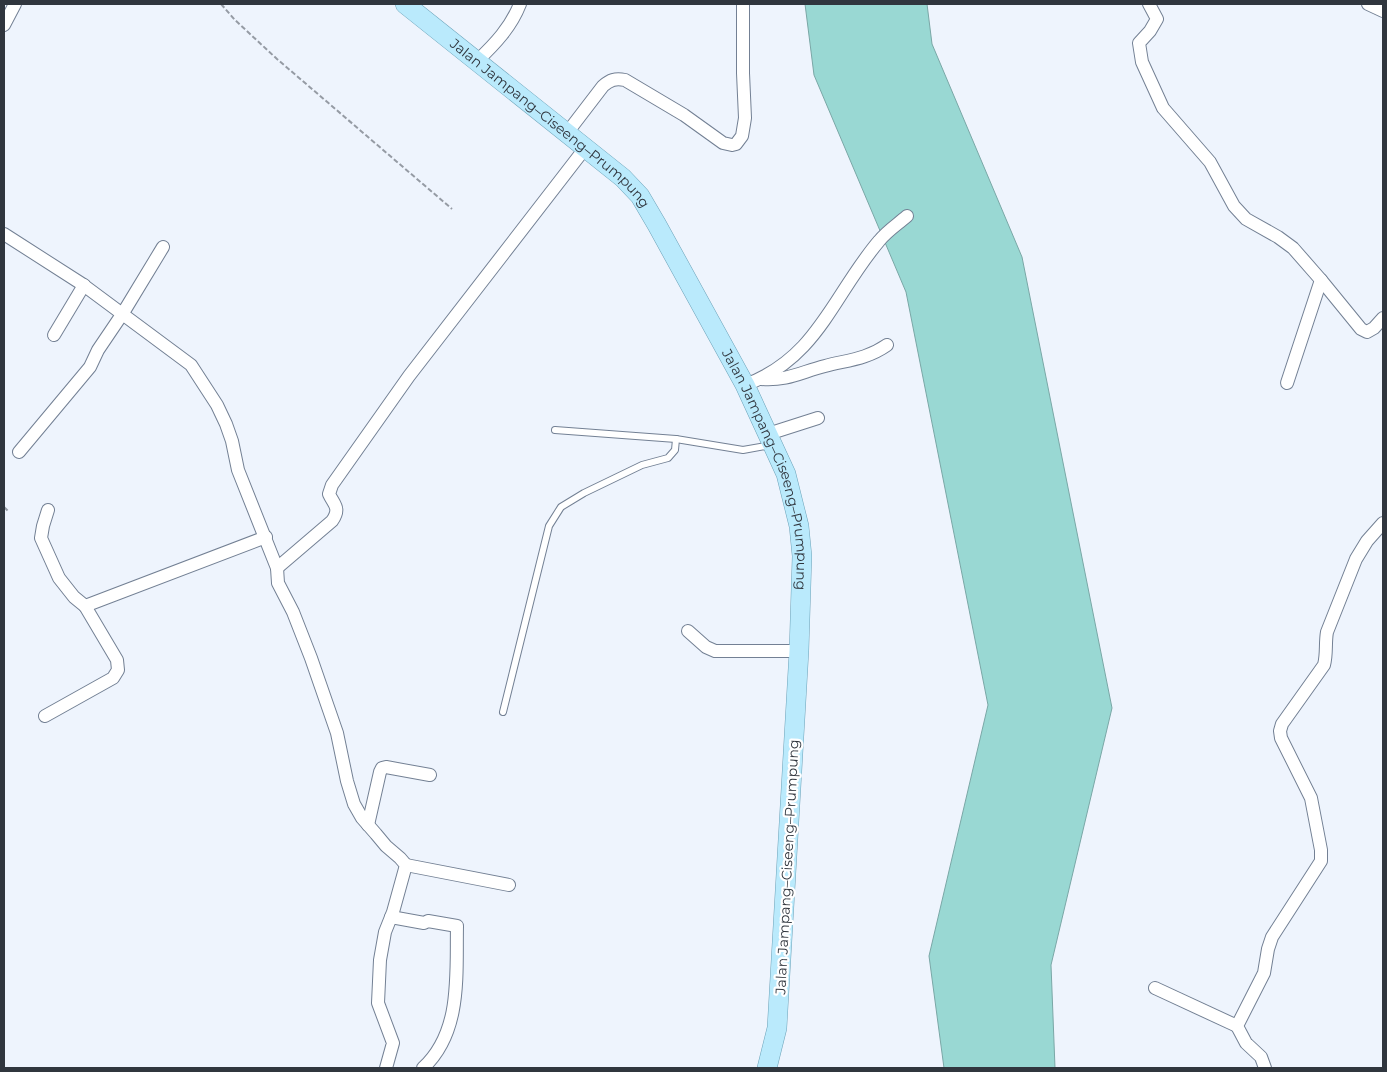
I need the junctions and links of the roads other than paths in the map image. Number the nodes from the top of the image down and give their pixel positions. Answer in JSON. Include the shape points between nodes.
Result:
{"nodes":[{"id":1,"x":15,"y":4,"type":"edge"},
{"id":2,"x":405,"y":4,"type":"edge"},
{"id":3,"x":520,"y":4,"type":"edge"},
{"id":4,"x":743,"y":4,"type":"edge"},
{"id":5,"x":1148,"y":4,"type":"edge"},
{"id":6,"x":1368,"y":4,"type":"edge"},
{"id":7,"x":1383,"y":11,"type":"edge"},
{"id":8,"x":4,"y":25,"type":"edge"},
{"id":9,"x":477,"y":61,"type":"junction"},
{"id":10,"x":567,"y":133,"type":"junction"},
{"id":11,"x":586,"y":147,"type":"junction"},
{"id":12,"x":907,"y":216,"type":"dead end"},
{"id":13,"x":4,"y":234,"type":"edge"},
{"id":14,"x":163,"y":247,"type":"dead end"},
{"id":15,"x":1321,"y":280,"type":"junction"},
{"id":16,"x":84,"y":285,"type":"junction"},
{"id":17,"x":123,"y":314,"type":"junction"},
{"id":18,"x":1383,"y":318,"type":"edge"},
{"id":19,"x":54,"y":335,"type":"dead end"},
{"id":20,"x":887,"y":345,"type":"dead end"},
{"id":21,"x":753,"y":382,"type":"junction"},
{"id":22,"x":1287,"y":383,"type":"dead end"},
{"id":23,"x":818,"y":418,"type":"dead end"},
{"id":24,"x":555,"y":430,"type":"dead end"},
{"id":25,"x":770,"y":439,"type":"junction"},
{"id":26,"x":676,"y":440,"type":"junction"},
{"id":27,"x":19,"y":452,"type":"dead end"},
{"id":28,"x":48,"y":510,"type":"dead end"},
{"id":29,"x":1383,"y":523,"type":"edge"},
{"id":30,"x":266,"y":537,"type":"junction"},
{"id":31,"x":277,"y":568,"type":"junction"},
{"id":32,"x":85,"y":606,"type":"junction"},
{"id":33,"x":688,"y":631,"type":"dead end"},
{"id":34,"x":799,"y":651,"type":"junction"},
{"id":35,"x":503,"y":712,"type":"dead end"},
{"id":36,"x":45,"y":716,"type":"dead end"},
{"id":37,"x":430,"y":776,"type":"dead end"},
{"id":38,"x":368,"y":825,"type":"junction"},
{"id":39,"x":406,"y":865,"type":"junction"},
{"id":40,"x":509,"y":885,"type":"dead end"},
{"id":41,"x":391,"y":917,"type":"junction"},
{"id":42,"x":1154,"y":988,"type":"dead end"},
{"id":43,"x":1237,"y":1026,"type":"junction"},
{"id":44,"x":386,"y":1068,"type":"edge"},
{"id":45,"x":423,"y":1068,"type":"edge"},
{"id":46,"x":767,"y":1068,"type":"edge"},
{"id":47,"x":1265,"y":1068,"type":"edge"}],
"edges":[{"from":1,"to":8,"type":"street"},
{"from":2,"to":9,"type":"main road","name":"Jalan Jampang–Ciseeng–Prumpung"},
{"from":3,"to":9,"type":"street","via":[[498,41]]},
{"from":4,"to":10,"type":"street","via":[[745,118],[742,136],[736,144],[723,143],[684,116],[617,78],[603,86]]},
{"from":5,"to":15,"type":"street","via":[[1157,19],[1139,43],[1142,62],[1163,108],[1210,162],[1234,206],[1246,220],[1293,248]]},
{"from":6,"to":7,"type":"street"},
{"from":9,"to":10,"type":"main road","name":"Jalan Jampang–Ciseeng–Prumpung"},
{"from":10,"to":11,"type":"main road","name":"Jalan Jampang–Ciseeng–Prumpung"},
{"from":11,"to":21,"type":"main road","name":"Jalan Jampang–Ciseeng–Prumpung","via":[[640,196]]},
{"from":11,"to":31,"type":"street","via":[[409,376],[332,485],[329,494],[337,507],[334,518]]},
{"from":12,"to":21,"type":"street","via":[[877,243],[808,343]]},
{"from":13,"to":16,"type":"street"},
{"from":14,"to":17,"type":"street"},
{"from":15,"to":18,"type":"street","via":[[1364,331],[1371,330]]},
{"from":15,"to":22,"type":"street"},
{"from":16,"to":17,"type":"street"},
{"from":16,"to":19,"type":"street"},
{"from":17,"to":27,"type":"street","via":[[86,373]]},
{"from":17,"to":30,"type":"street","via":[[182,357],[198,374],[226,424],[238,470]]},
{"from":20,"to":21,"type":"street","via":[[861,359],[824,366],[788,378]]},
{"from":21,"to":25,"type":"main road","name":"Jalan Jampang–Ciseeng–Prumpung"},
{"from":23,"to":25,"type":"street"},
{"from":24,"to":26,"type":"lane"},
{"from":25,"to":26,"type":"lane","via":[[743,450]]},
{"from":25,"to":34,"type":"main road","name":"Jalan Jampang–Ciseeng–Prumpung","via":[[786,474],[799,526],[802,556]]},
{"from":26,"to":35,"type":"lane","via":[[668,458],[642,465],[584,493],[561,507],[552,519]]},
{"from":28,"to":32,"type":"street","via":[[41,538],[59,578]]},
{"from":29,"to":43,"type":"street","via":[[1356,559],[1327,632],[1324,665],[1280,730],[1311,798],[1321,860],[1272,937],[1264,974]]},
{"from":30,"to":31,"type":"street"},
{"from":30,"to":32,"type":"street"},
{"from":31,"to":38,"type":"street","via":[[278,583],[311,658],[337,733],[354,804]]},
{"from":32,"to":36,"type":"street","via":[[117,660],[117,672],[113,678]]},
{"from":33,"to":34,"type":"street","via":[[715,651]]},
{"from":34,"to":46,"type":"main road","name":"Jalan Jampang–Ciseeng–Prumpung","via":[[777,1028]]},
{"from":37,"to":38,"type":"street","via":[[382,768]]},
{"from":38,"to":39,"type":"street"},
{"from":39,"to":40,"type":"street"},
{"from":39,"to":41,"type":"street"},
{"from":41,"to":44,"type":"street","via":[[382,944],[378,988],[379,1009],[393,1043]]},
{"from":41,"to":45,"type":"street","via":[[457,926],[454,1013],[445,1038]]},
{"from":42,"to":43,"type":"street"},
{"from":43,"to":47,"type":"street","via":[[1246,1043],[1261,1057]]}]}
